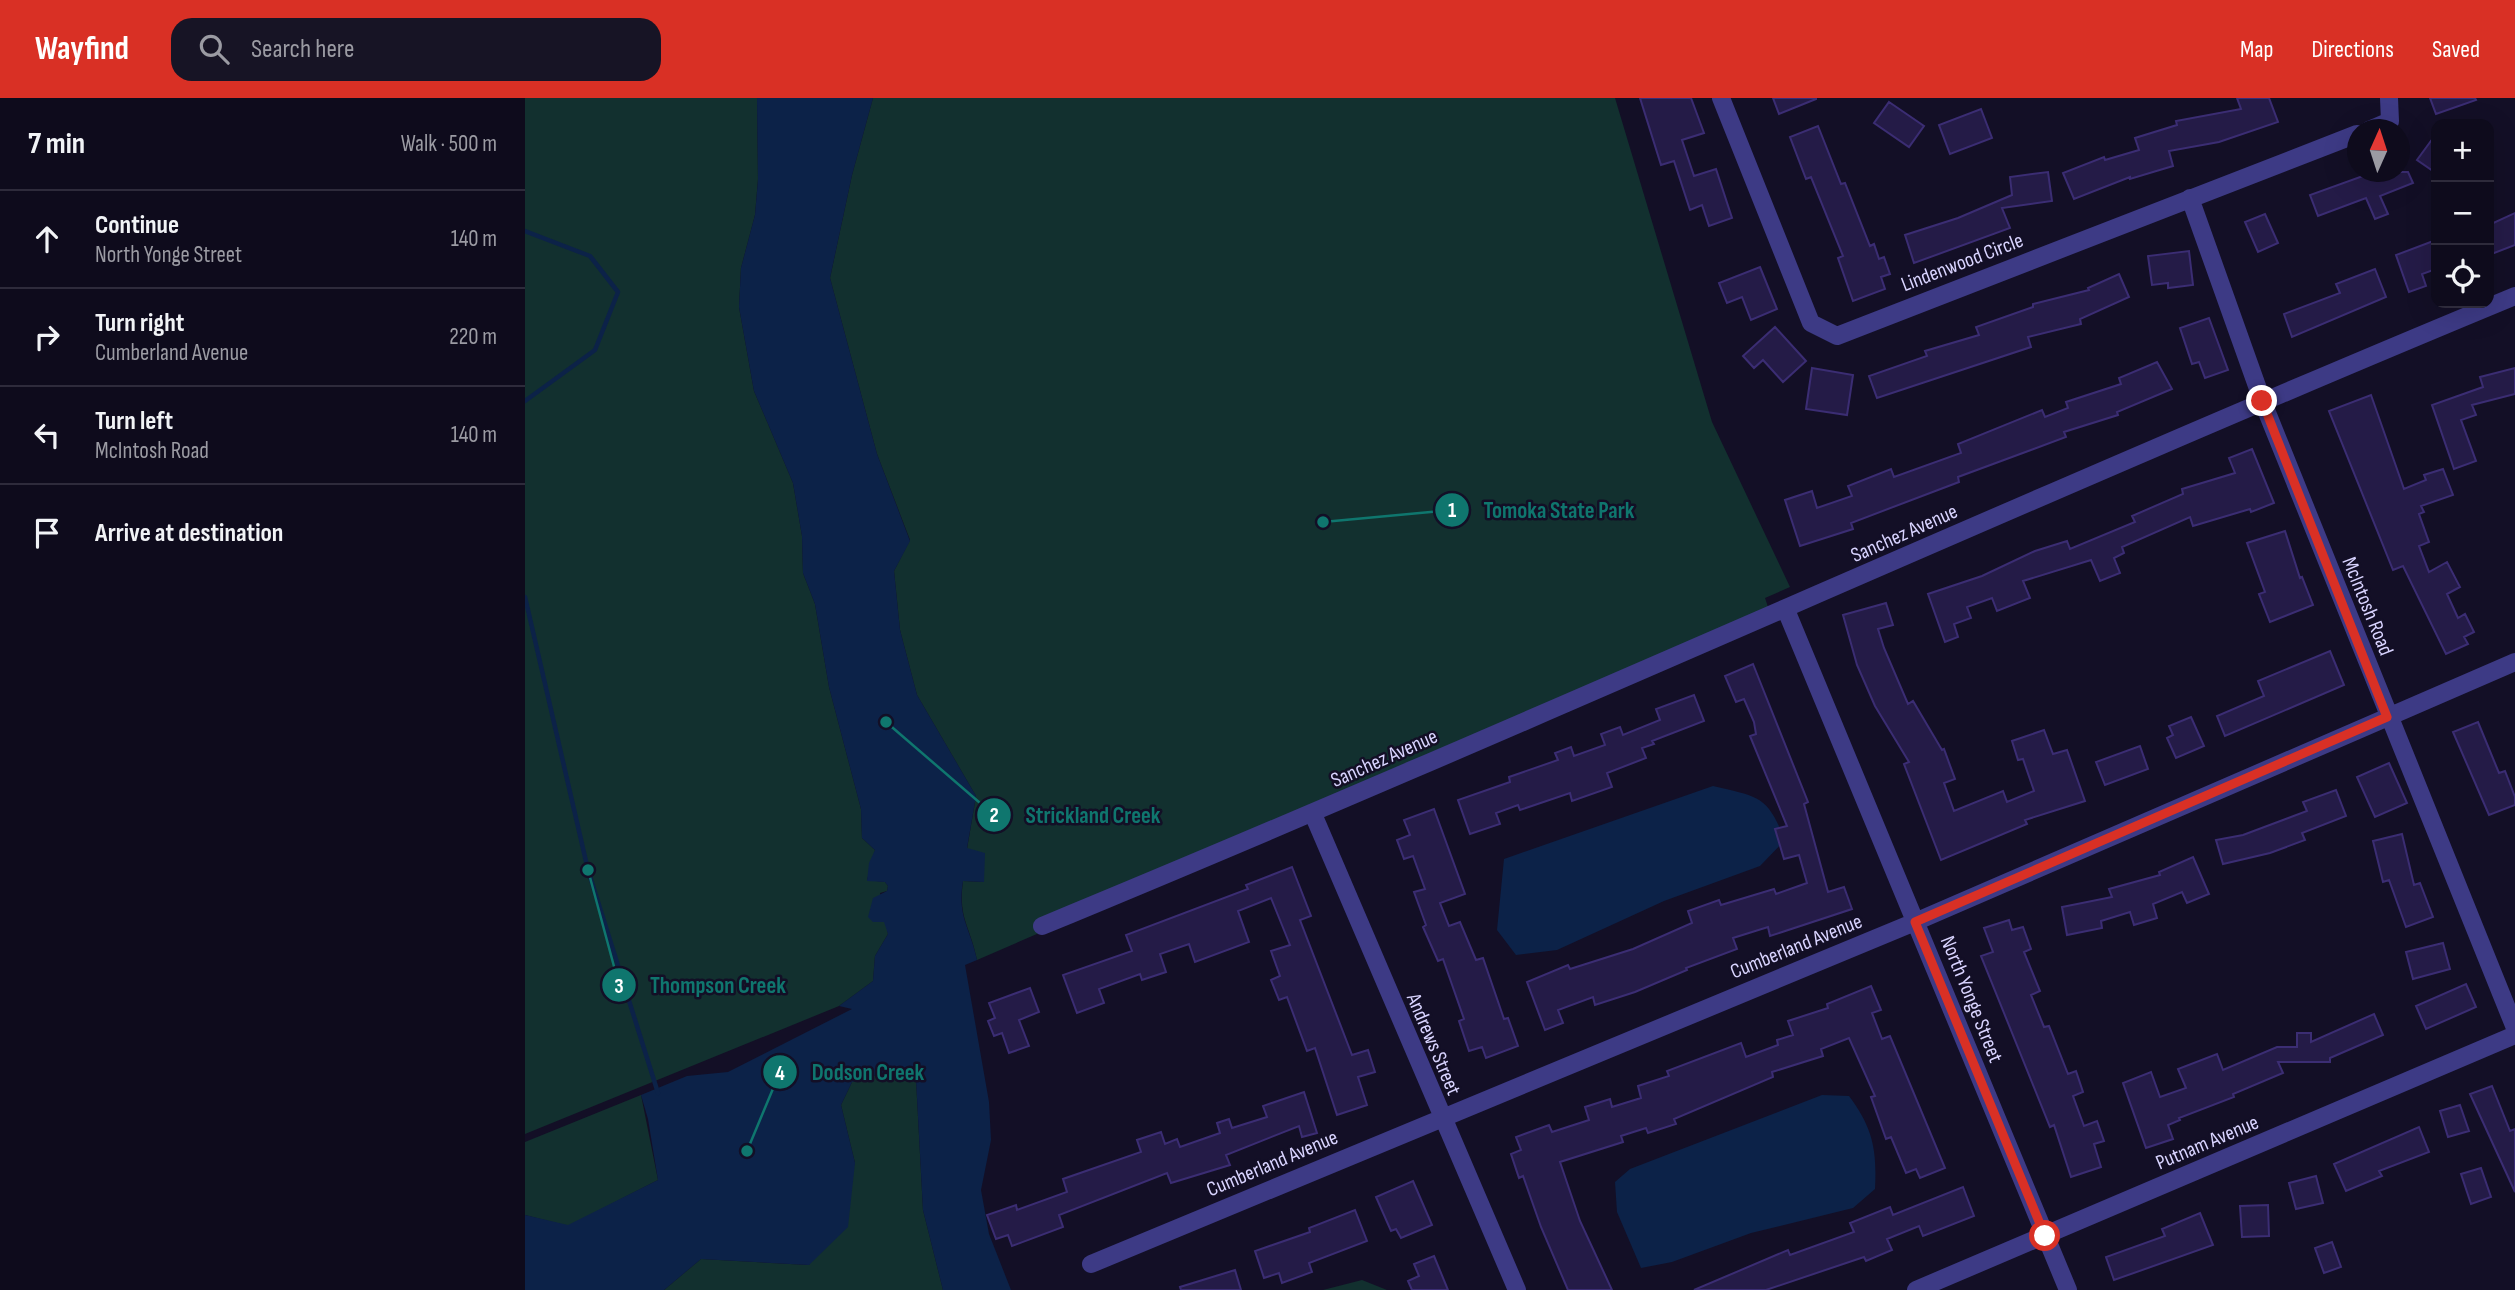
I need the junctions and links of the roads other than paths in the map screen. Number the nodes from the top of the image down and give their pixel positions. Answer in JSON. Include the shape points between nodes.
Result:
{"nodes":[{"id":1,"x":1721,"y":98,"type":"edge"},
{"id":2,"x":2389,"y":98,"type":"edge"},
{"id":3,"x":2390,"y":119,"type":"edge"},
{"id":4,"x":2347,"y":138,"type":"edge"},
{"id":5,"x":2190,"y":198,"type":"junction"},
{"id":6,"x":2515,"y":296,"type":"edge"},
{"id":7,"x":2262,"y":401,"type":"junction"},
{"id":8,"x":1786,"y":610,"type":"junction"},
{"id":9,"x":2515,"y":662,"type":"edge"},
{"id":10,"x":2387,"y":717,"type":"junction"},
{"id":11,"x":1313,"y":814,"type":"junction"},
{"id":12,"x":1915,"y":922,"type":"junction"},
{"id":13,"x":1042,"y":926,"type":"dead end"},
{"id":14,"x":2515,"y":1028,"type":"edge"},
{"id":15,"x":2515,"y":1035,"type":"edge"},
{"id":16,"x":1440,"y":1116,"type":"junction"},
{"id":17,"x":2045,"y":1236,"type":"junction"},
{"id":18,"x":1091,"y":1264,"type":"dead end"},
{"id":19,"x":1517,"y":1290,"type":"edge"},
{"id":20,"x":1916,"y":1290,"type":"edge"},
{"id":21,"x":2068,"y":1290,"type":"edge"}],
"edges":[{"from":1,"to":5,"type":"street","name":"Lindenwood Circle","via":[[1811,323],[1837,336]]},
{"from":2,"to":3,"type":"street"},
{"from":4,"to":5,"type":"street","name":"Lindenwood Circle"},
{"from":5,"to":7,"type":"street","name":"McIntosh Road"},
{"from":6,"to":7,"type":"street","name":"Sanchez Avenue"},
{"from":7,"to":8,"type":"street","name":"Sanchez Avenue"},
{"from":7,"to":10,"type":"street","name":"McIntosh Road"},
{"from":8,"to":11,"type":"street","name":"Sanchez Avenue"},
{"from":8,"to":12,"type":"street","name":"North Yonge Street"},
{"from":9,"to":10,"type":"street","name":"Cumberland Avenue"},
{"from":10,"to":12,"type":"street","name":"Cumberland Avenue"},
{"from":10,"to":14,"type":"street","name":"McIntosh Road"},
{"from":11,"to":13,"type":"street","name":"Sanchez Avenue"},
{"from":11,"to":16,"type":"street","name":"Andrews Street"},
{"from":12,"to":16,"type":"street","name":"Cumberland Avenue"},
{"from":12,"to":17,"type":"street","name":"North Yonge Street"},
{"from":15,"to":17,"type":"street","name":"Putnam Avenue"},
{"from":16,"to":18,"type":"street","name":"Cumberland Avenue"},
{"from":16,"to":19,"type":"street","name":"Andrews Street"},
{"from":17,"to":20,"type":"street","name":"Putnam Avenue"},
{"from":17,"to":21,"type":"street","name":"North Yonge Street"}]}
